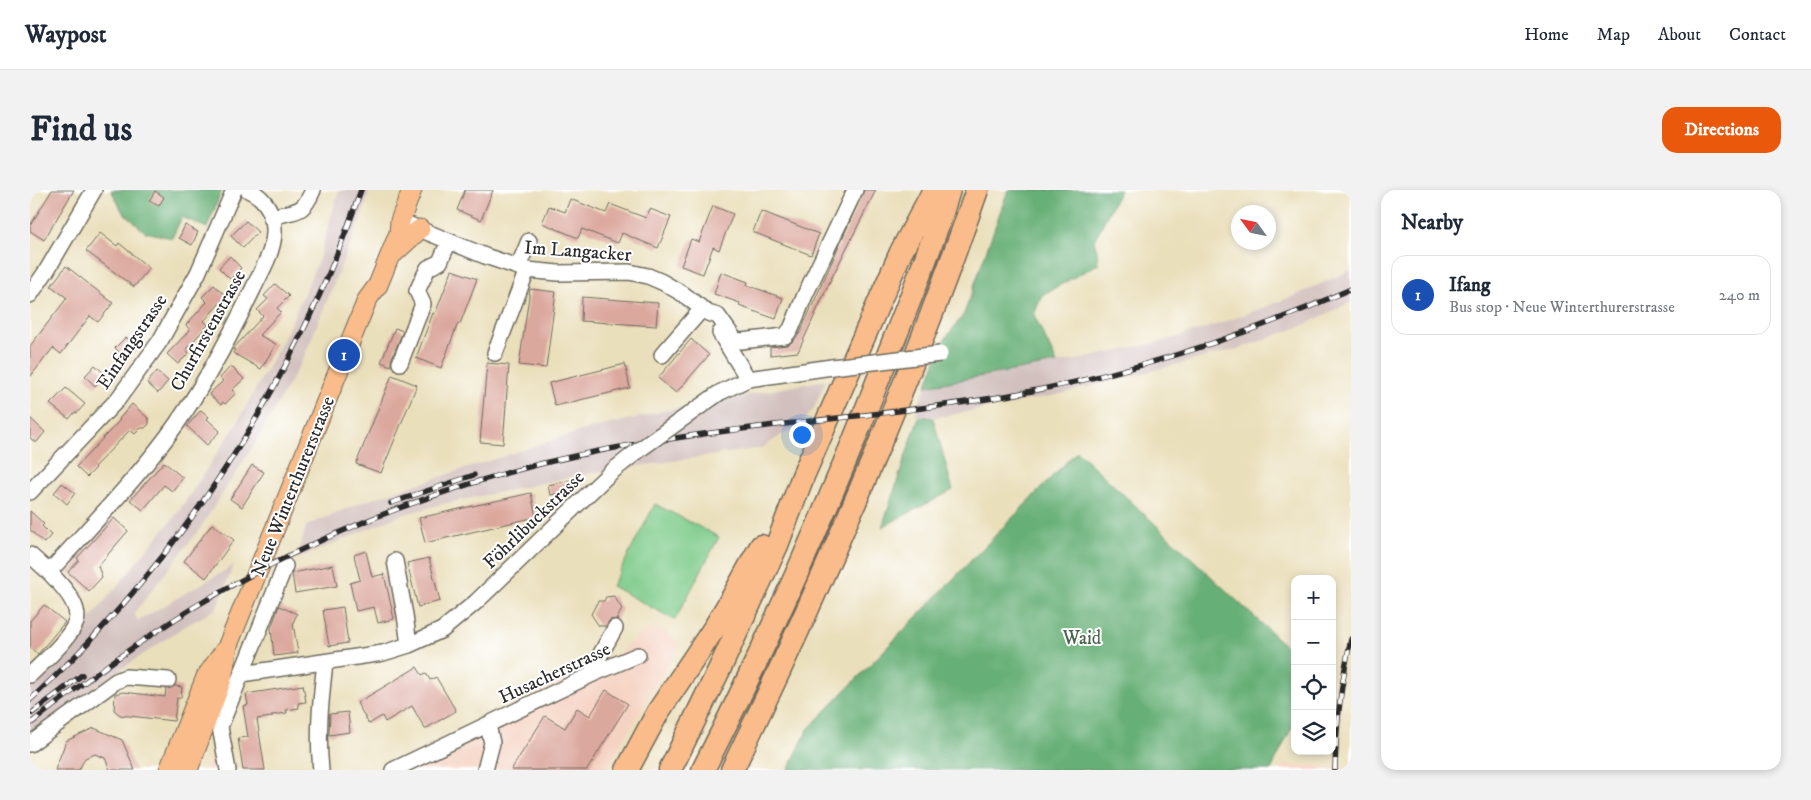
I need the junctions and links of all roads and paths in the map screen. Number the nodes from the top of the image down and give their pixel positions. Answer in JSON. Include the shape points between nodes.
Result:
{"nodes":[{"id":1,"x":94,"y":190,"type":"edge"},
{"id":2,"x":234,"y":190,"type":"edge"},
{"id":3,"x":248,"y":190,"type":"edge"},
{"id":4,"x":313,"y":190,"type":"edge"},
{"id":5,"x":412,"y":190,"type":"edge"},
{"id":6,"x":855,"y":190,"type":"edge"},
{"id":7,"x":934,"y":190,"type":"edge"},
{"id":8,"x":950,"y":190,"type":"edge"},
{"id":9,"x":978,"y":190,"type":"edge"},
{"id":10,"x":271,"y":218,"type":"junction"},
{"id":11,"x":400,"y":221,"type":"junction"},
{"id":12,"x":420,"y":229,"type":"junction"},
{"id":13,"x":529,"y":241,"type":"dead end"},
{"id":14,"x":449,"y":242,"type":"junction"},
{"id":15,"x":389,"y":258,"type":"junction"},
{"id":16,"x":440,"y":262,"type":"junction"},
{"id":17,"x":523,"y":268,"type":"junction"},
{"id":18,"x":427,"y":293,"type":"dead end"},
{"id":19,"x":30,"y":294,"type":"edge"},
{"id":20,"x":366,"y":300,"type":"junction"},
{"id":21,"x":705,"y":311,"type":"junction"},
{"id":22,"x":495,"y":353,"type":"dead end"},
{"id":23,"x":940,"y":354,"type":"dead end"},
{"id":24,"x":662,"y":355,"type":"dead end"},
{"id":25,"x":400,"y":363,"type":"dead end"},
{"id":26,"x":748,"y":379,"type":"junction"},
{"id":27,"x":803,"y":476,"type":"junction"},
{"id":28,"x":30,"y":492,"type":"edge"},
{"id":29,"x":30,"y":555,"type":"edge"},
{"id":30,"x":396,"y":561,"type":"dead end"},
{"id":31,"x":285,"y":566,"type":"dead end"},
{"id":32,"x":49,"y":572,"type":"junction"},
{"id":33,"x":615,"y":628,"type":"dead end"},
{"id":34,"x":228,"y":645,"type":"junction"},
{"id":35,"x":408,"y":645,"type":"junction"},
{"id":36,"x":638,"y":655,"type":"dead end"},
{"id":37,"x":325,"y":662,"type":"junction"},
{"id":38,"x":33,"y":666,"type":"edge"},
{"id":39,"x":595,"y":673,"type":"junction"},
{"id":40,"x":242,"y":674,"type":"junction"},
{"id":41,"x":682,"y":677,"type":"junction"},
{"id":42,"x":168,"y":680,"type":"dead end"},
{"id":43,"x":763,"y":707,"type":"junction"},
{"id":44,"x":488,"y":725,"type":"junction"},
{"id":45,"x":30,"y":744,"type":"edge"},
{"id":46,"x":169,"y":770,"type":"edge"},
{"id":47,"x":188,"y":770,"type":"edge"},
{"id":48,"x":228,"y":770,"type":"edge"},
{"id":49,"x":321,"y":770,"type":"edge"},
{"id":50,"x":393,"y":770,"type":"edge"},
{"id":51,"x":485,"y":770,"type":"edge"},
{"id":52,"x":627,"y":770,"type":"edge"},
{"id":53,"x":637,"y":770,"type":"edge"},
{"id":54,"x":670,"y":770,"type":"edge"},
{"id":55,"x":703,"y":770,"type":"edge"},
{"id":56,"x":732,"y":770,"type":"edge"},
{"id":57,"x":740,"y":770,"type":"edge"}],
"edges":[{"from":1,"to":19,"type":"street"},
{"from":2,"to":28,"type":"street","name":"Einfangstrasse","via":[[198,273],[160,341],[118,399]]},
{"from":3,"to":10,"type":"street","name":"Churfirstenstrasse","via":[[264,200]]},
{"from":4,"to":10,"type":"street","via":[[299,211]]},
{"from":5,"to":11,"type":"main road","name":"Neue Winterthurerstrasse"},
{"from":6,"to":21,"type":"street","name":"Im Langacker","via":[[785,336],[741,342],[718,316]]},
{"from":7,"to":27,"type":"highway","via":[[901,252]]},
{"from":8,"to":55,"type":"highway","via":[[834,487]]},
{"from":9,"to":43,"type":"highway","via":[[873,462]]},
{"from":10,"to":32,"type":"street","name":"Churfirstenstrasse","via":[[272,246],[207,379],[167,438]]},
{"from":11,"to":12,"type":"street","name":"Im Langacker"},
{"from":11,"to":15,"type":"main road","name":"Neue Winterthurerstrasse"},
{"from":11,"to":20,"type":"main road","name":"Neue Winterthurerstrasse","via":[[389,228],[367,281]]},
{"from":12,"to":14,"type":"street","name":"Im Langacker"},
{"from":12,"to":15,"type":"main road"},
{"from":13,"to":17,"type":"street"},
{"from":14,"to":16,"type":"street"},
{"from":14,"to":17,"type":"street","name":"Im Langacker"},
{"from":15,"to":20,"type":"main road","name":"Neue Winterthurerstrasse","via":[[378,285]]},
{"from":16,"to":18,"type":"street"},
{"from":16,"to":25,"type":"street","via":[[428,268],[417,291],[424,304]]},
{"from":17,"to":21,"type":"street","name":"Im Langacker","via":[[558,273],[629,272],[662,282]]},
{"from":17,"to":22,"type":"street"},
{"from":20,"to":34,"type":"main road","name":"Neue Winterthurerstrasse"},
{"from":21,"to":24,"type":"street"},
{"from":21,"to":26,"type":"street"},
{"from":23,"to":26,"type":"street","name":"Föhrlibuckstrasse","bridge":true},
{"from":26,"to":35,"type":"street","name":"Föhrlibuckstrasse","bridge":true,"via":[[719,392],[652,440],[610,474],[476,602],[442,630]]},
{"from":27,"to":41,"type":"highway","via":[[783,505],[735,594]]},
{"from":27,"to":54,"type":"highway","via":[[777,545]]},
{"from":29,"to":32,"type":"street"},
{"from":30,"to":35,"type":"street"},
{"from":31,"to":40,"type":"street"},
{"from":32,"to":38,"type":"street","via":[[74,602],[76,622],[68,635]]},
{"from":33,"to":39,"type":"street","via":[[593,668]]},
{"from":34,"to":46,"type":"main road","name":"Neue Winterthurerstrasse","via":[[206,676]]},
{"from":34,"to":47,"type":"main road","name":"Neue Winterthurerstrasse","via":[[222,679]]},
{"from":35,"to":37,"type":"street","name":"Föhrlibuckstrasse","via":[[383,653]]},
{"from":36,"to":39,"type":"street","name":"Husacherstrasse"},
{"from":37,"to":40,"type":"street","name":"Föhrlibuckstrasse"},
{"from":37,"to":49,"type":"street","via":[[318,747]]},
{"from":39,"to":44,"type":"street","name":"Husacherstrasse"},
{"from":40,"to":48,"type":"street","via":[[220,727]]},
{"from":41,"to":52,"type":"highway","via":[[658,712]]},
{"from":41,"to":53,"type":"highway"},
{"from":42,"to":45,"type":"street","via":[[126,677],[116,681]]},
{"from":43,"to":56,"type":"highway"},
{"from":43,"to":57,"type":"highway"},
{"from":44,"to":50,"type":"street","name":"Husacherstrasse"},
{"from":44,"to":51,"type":"street","name":"Husacherstrasse","via":[[492,743]]}]}
